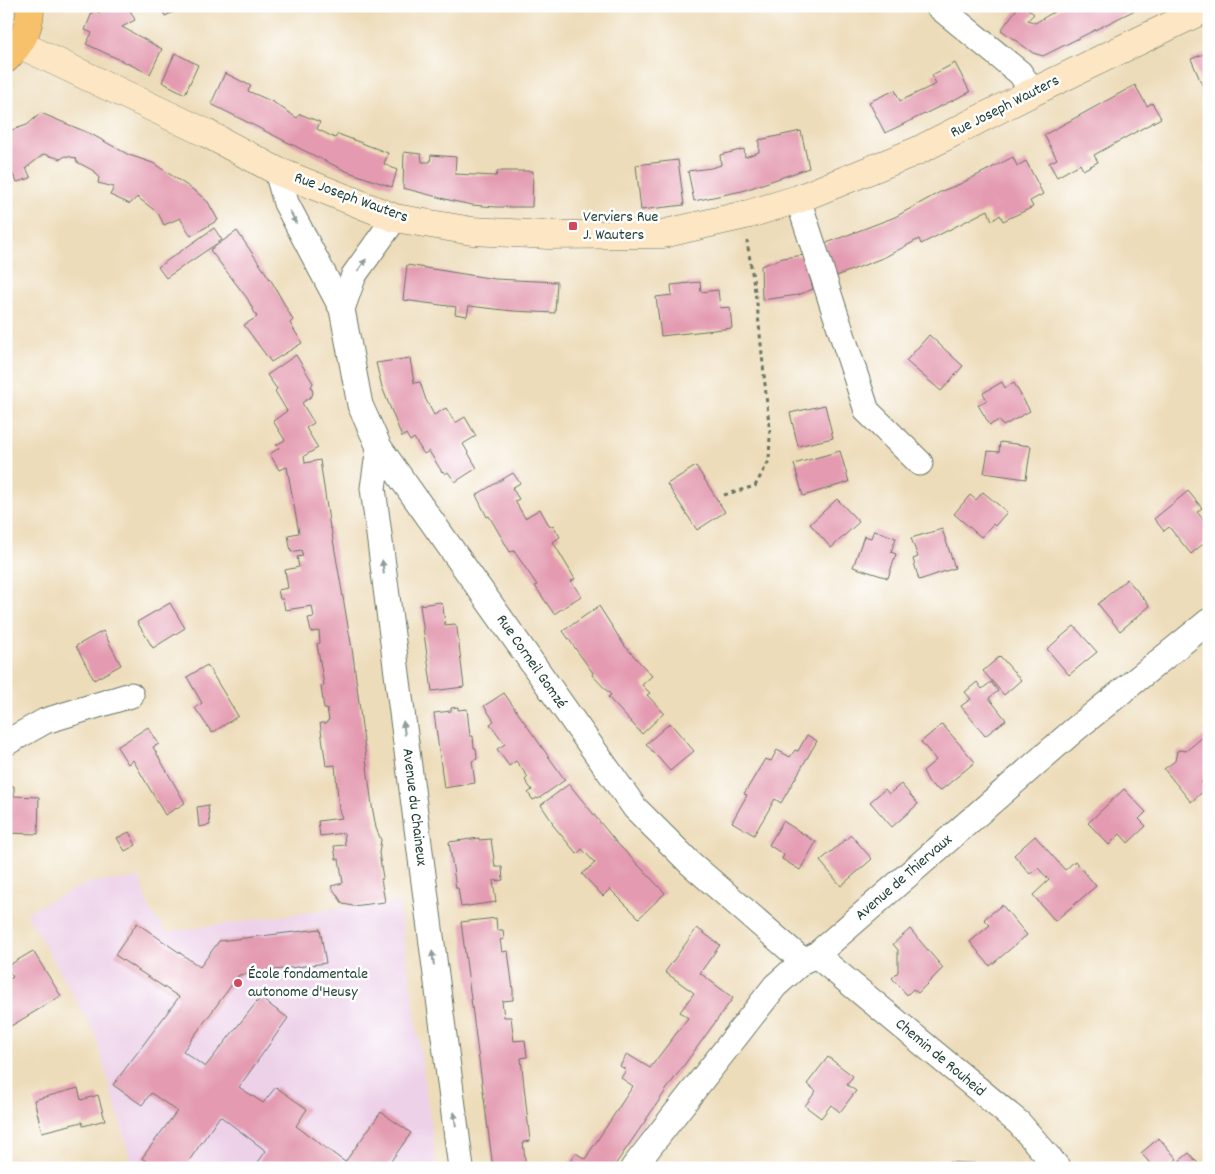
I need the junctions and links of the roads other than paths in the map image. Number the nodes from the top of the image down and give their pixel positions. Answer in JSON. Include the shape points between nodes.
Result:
{"nodes":[{"id":1,"x":938,"y":6,"type":"edge"},
{"id":2,"x":1209,"y":7,"type":"edge"},
{"id":3,"x":33,"y":9,"type":"edge"},
{"id":4,"x":13,"y":51,"type":"edge"},
{"id":5,"x":1032,"y":92,"type":"junction"},
{"id":6,"x":277,"y":171,"type":"junction"},
{"id":7,"x":798,"y":199,"type":"junction"},
{"id":8,"x":395,"y":218,"type":"junction"},
{"id":9,"x":342,"y":309,"type":"junction"},
{"id":10,"x":379,"y":447,"type":"junction"},
{"id":11,"x":920,"y":463,"type":"dead end"},
{"id":12,"x":1209,"y":621,"type":"edge"},
{"id":13,"x":131,"y":695,"type":"dead end"},
{"id":14,"x":6,"y":743,"type":"edge"},
{"id":15,"x":809,"y":958,"type":"junction"},
{"id":16,"x":461,"y":1168,"type":"edge"},
{"id":17,"x":633,"y":1168,"type":"edge"},
{"id":18,"x":1058,"y":1168,"type":"edge"}],
"edges":[{"from":1,"to":5,"type":"street","via":[[1020,73]]},
{"from":2,"to":5,"type":"street","name":"Rue Joseph Wauters"},
{"from":3,"to":4,"type":"highway","via":[[28,28]]},
{"from":4,"to":6,"type":"street","name":"Rue Joseph Wauters","via":[[206,133]]},
{"from":5,"to":7,"type":"street","name":"Rue Joseph Wauters","via":[[917,151]]},
{"from":6,"to":8,"type":"street","name":"Rue Joseph Wauters"},
{"from":6,"to":9,"type":"street","name":"Rue Corneil Gomzé","one_way":true,"via":[[286,203]]},
{"from":7,"to":8,"type":"street","name":"Rue Joseph Wauters","via":[[662,234],[548,236],[472,231]]},
{"from":7,"to":11,"type":"street","via":[[867,411]]},
{"from":9,"to":8,"type":"street","one_way":true,"via":[[354,275]]},
{"from":9,"to":10,"type":"street","name":"Rue Corneil Gomzé","via":[[360,405]]},
{"from":10,"to":15,"type":"street","name":"Rue Corneil Gomzé","via":[[635,808],[690,863]]},
{"from":16,"to":10,"type":"street","name":"Avenue du Chaineux","one_way":true,"via":[[373,488]]},
{"from":12,"to":15,"type":"street","name":"Avenue de Thiervaux","via":[[1073,731]]},
{"from":13,"to":14,"type":"street","via":[[45,721]]},
{"from":15,"to":17,"type":"street","name":"Avenue de Thiervaux","via":[[775,986]]},
{"from":15,"to":18,"type":"street","name":"Chemin de Rouheid","via":[[1019,1123]]}]}
